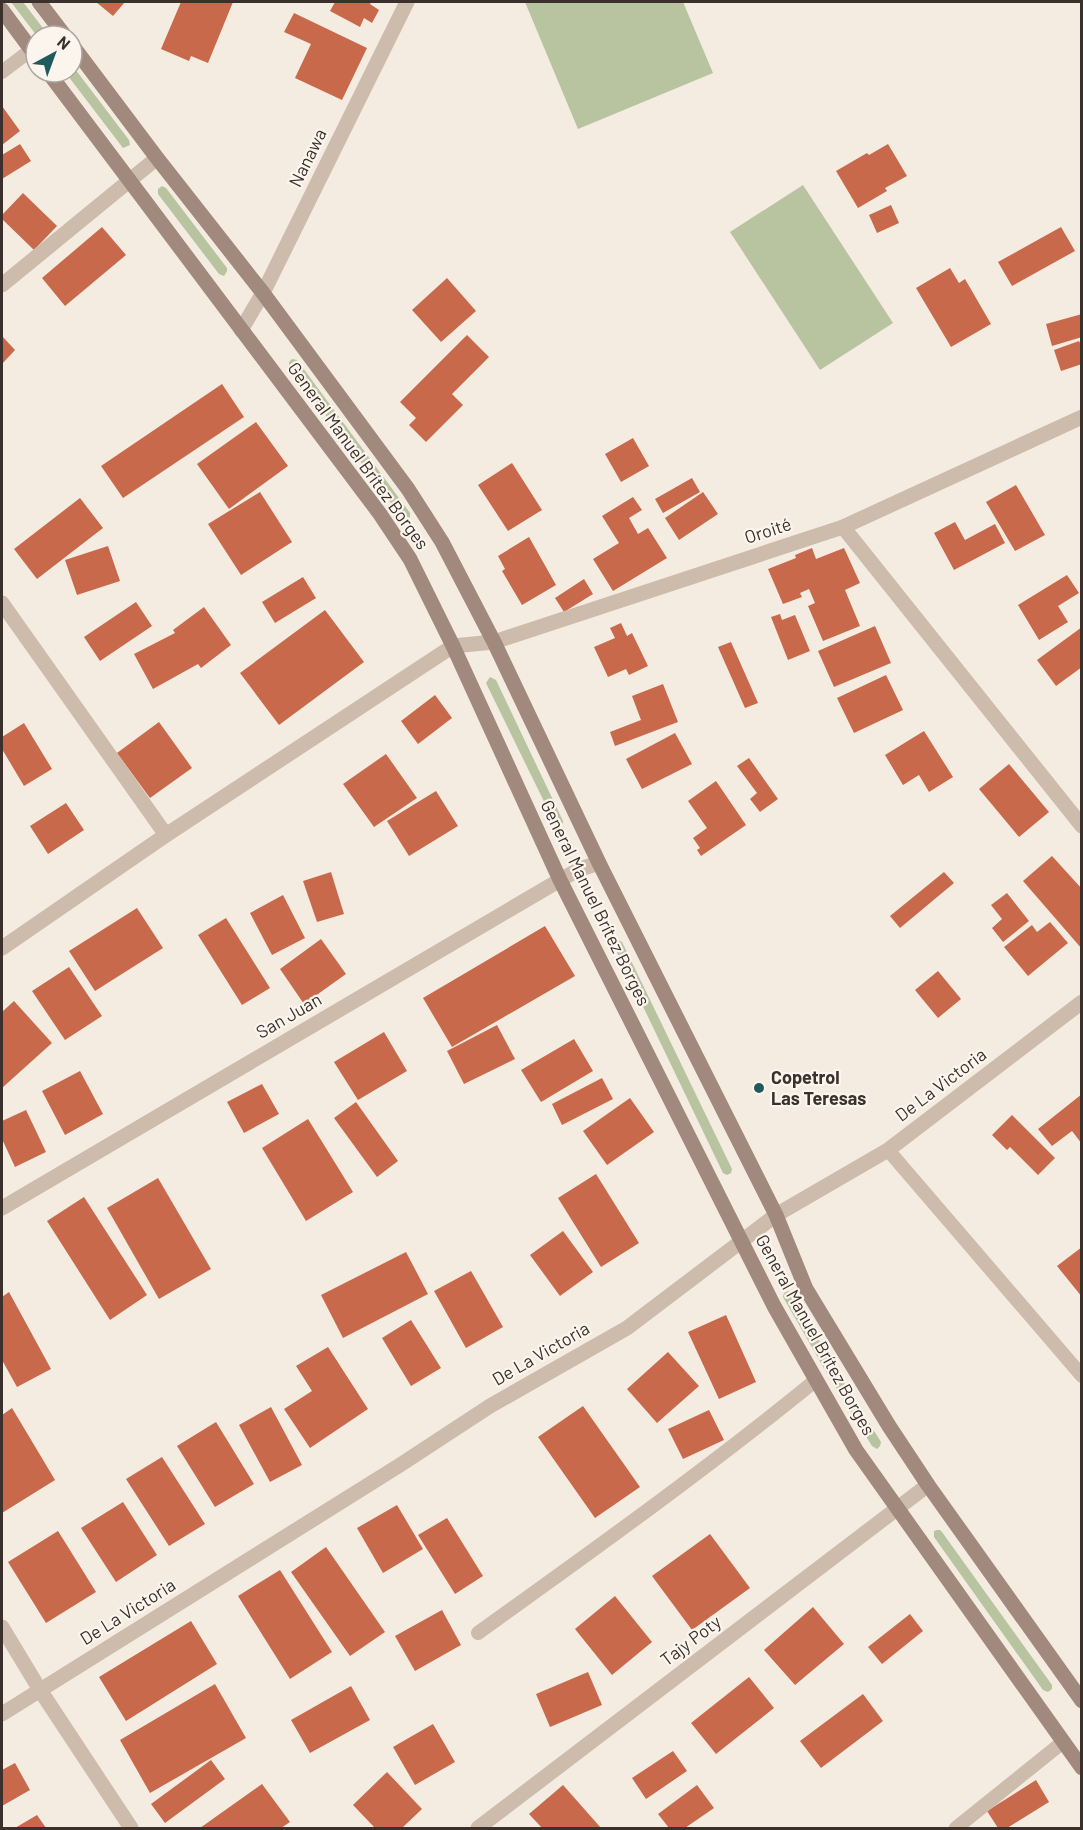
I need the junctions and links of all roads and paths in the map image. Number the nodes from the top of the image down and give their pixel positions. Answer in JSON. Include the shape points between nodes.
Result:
{"nodes":[{"id":1,"x":39,"y":2,"type":"edge"},
{"id":2,"x":407,"y":2,"type":"edge"},
{"id":3,"x":2,"y":10,"type":"edge"},
{"id":4,"x":56,"y":24,"type":"edge"},
{"id":5,"x":24,"y":40,"type":"edge"},
{"id":6,"x":24,"y":59,"type":"edge"},
{"id":7,"x":84,"y":61,"type":"edge"},
{"id":8,"x":2,"y":72,"type":"edge"},
{"id":9,"x":57,"y":84,"type":"edge"},
{"id":10,"x":157,"y":158,"type":"junction"},
{"id":11,"x":130,"y":181,"type":"junction"},
{"id":12,"x":2,"y":285,"type":"edge"},
{"id":13,"x":264,"y":293,"type":"junction"},
{"id":14,"x":241,"y":330,"type":"junction"},
{"id":15,"x":1082,"y":417,"type":"edge"},
{"id":16,"x":843,"y":527,"type":"junction"},
{"id":17,"x":2,"y":603,"type":"edge"},
{"id":18,"x":494,"y":642,"type":"junction"},
{"id":19,"x":453,"y":646,"type":"junction"},
{"id":20,"x":1082,"y":826,"type":"edge"},
{"id":21,"x":166,"y":835,"type":"junction"},
{"id":22,"x":599,"y":863,"type":"junction"},
{"id":23,"x":560,"y":880,"type":"junction"},
{"id":24,"x":2,"y":948,"type":"edge"},
{"id":25,"x":1082,"y":1002,"type":"edge"},
{"id":26,"x":888,"y":1150,"type":"junction"},
{"id":27,"x":2,"y":1208,"type":"edge"},
{"id":28,"x":776,"y":1215,"type":"junction"},
{"id":29,"x":741,"y":1243,"type":"junction"},
{"id":30,"x":1082,"y":1376,"type":"edge"},
{"id":31,"x":816,"y":1380,"type":"junction"},
{"id":32,"x":928,"y":1485,"type":"junction"},
{"id":33,"x":897,"y":1508,"type":"junction"},
{"id":34,"x":2,"y":1627,"type":"edge"},
{"id":35,"x":478,"y":1633,"type":"dead end"},
{"id":36,"x":40,"y":1690,"type":"junction"},
{"id":37,"x":1082,"y":1701,"type":"edge"},
{"id":38,"x":2,"y":1714,"type":"edge"},
{"id":39,"x":1064,"y":1742,"type":"junction"},
{"id":40,"x":1082,"y":1768,"type":"edge"},
{"id":41,"x":131,"y":1828,"type":"edge"},
{"id":42,"x":478,"y":1828,"type":"edge"},
{"id":43,"x":956,"y":1828,"type":"edge"}],
"edges":[{"from":1,"to":4,"type":"main road"},
{"from":2,"to":13,"type":"street","name":"Nanawa"},
{"from":3,"to":5,"type":"main road"},
{"from":6,"to":8,"type":"lane"},
{"from":7,"to":10,"type":"main road","name":"General Manuel Brítez Borges"},
{"from":9,"to":11,"type":"main road","name":"General Manuel Brítez Borges"},
{"from":10,"to":11,"type":"street"},
{"from":10,"to":13,"type":"main road","name":"General Manuel Brítez Borges"},
{"from":11,"to":12,"type":"street"},
{"from":11,"to":14,"type":"main road","name":"General Manuel Brítez Borges"},
{"from":13,"to":14,"type":"street","name":"Nanawa"},
{"from":13,"to":18,"type":"main road","name":"General Manuel Brítez Borges","via":[[408,489],[442,542]]},
{"from":14,"to":19,"type":"main road","name":"General Manuel Brítez Borges","via":[[380,514],[410,559]]},
{"from":15,"to":16,"type":"street","name":"Oroité"},
{"from":16,"to":18,"type":"street","name":"Oroité"},
{"from":16,"to":20,"type":"street"},
{"from":17,"to":21,"type":"street"},
{"from":18,"to":19,"type":"street","name":"Oroité"},
{"from":18,"to":22,"type":"main road","name":"General Manuel Brítez Borges"},
{"from":19,"to":21,"type":"street"},
{"from":19,"to":23,"type":"main road","name":"General Manuel Brítez Borges"},
{"from":21,"to":24,"type":"street"},
{"from":22,"to":23,"type":"street","name":"San Juan"},
{"from":22,"to":28,"type":"main road","name":"General Manuel Brítez Borges"},
{"from":23,"to":27,"type":"street","name":"San Juan"},
{"from":23,"to":29,"type":"main road","name":"General Manuel Brítez Borges"},
{"from":25,"to":26,"type":"street","name":"De La Victoria"},
{"from":26,"to":28,"type":"street","name":"De La Victoria"},
{"from":26,"to":30,"type":"lane"},
{"from":28,"to":29,"type":"street","name":"De La Victoria"},
{"from":28,"to":32,"type":"main road","name":"General Manuel Brítez Borges","via":[[806,1289]]},
{"from":29,"to":31,"type":"main road","name":"General Manuel Brítez Borges"},
{"from":29,"to":36,"type":"street","name":"De La Victoria","via":[[627,1328],[490,1406]]},
{"from":31,"to":33,"type":"main road","name":"General Manuel Brítez Borges","via":[[856,1450]]},
{"from":31,"to":35,"type":"lane","via":[[646,1512]]},
{"from":32,"to":33,"type":"street","name":"Tajy Poty"},
{"from":32,"to":37,"type":"main road","name":"General Manuel Brítez Borges"},
{"from":33,"to":39,"type":"main road","name":"General Manuel Brítez Borges"},
{"from":33,"to":42,"type":"street","name":"Tajy Poty"},
{"from":34,"to":36,"type":"street"},
{"from":36,"to":38,"type":"street","name":"De La Victoria"},
{"from":36,"to":41,"type":"street"},
{"from":39,"to":40,"type":"main road","name":"General Manuel Brítez Borges"},
{"from":39,"to":43,"type":"lane"}]}
